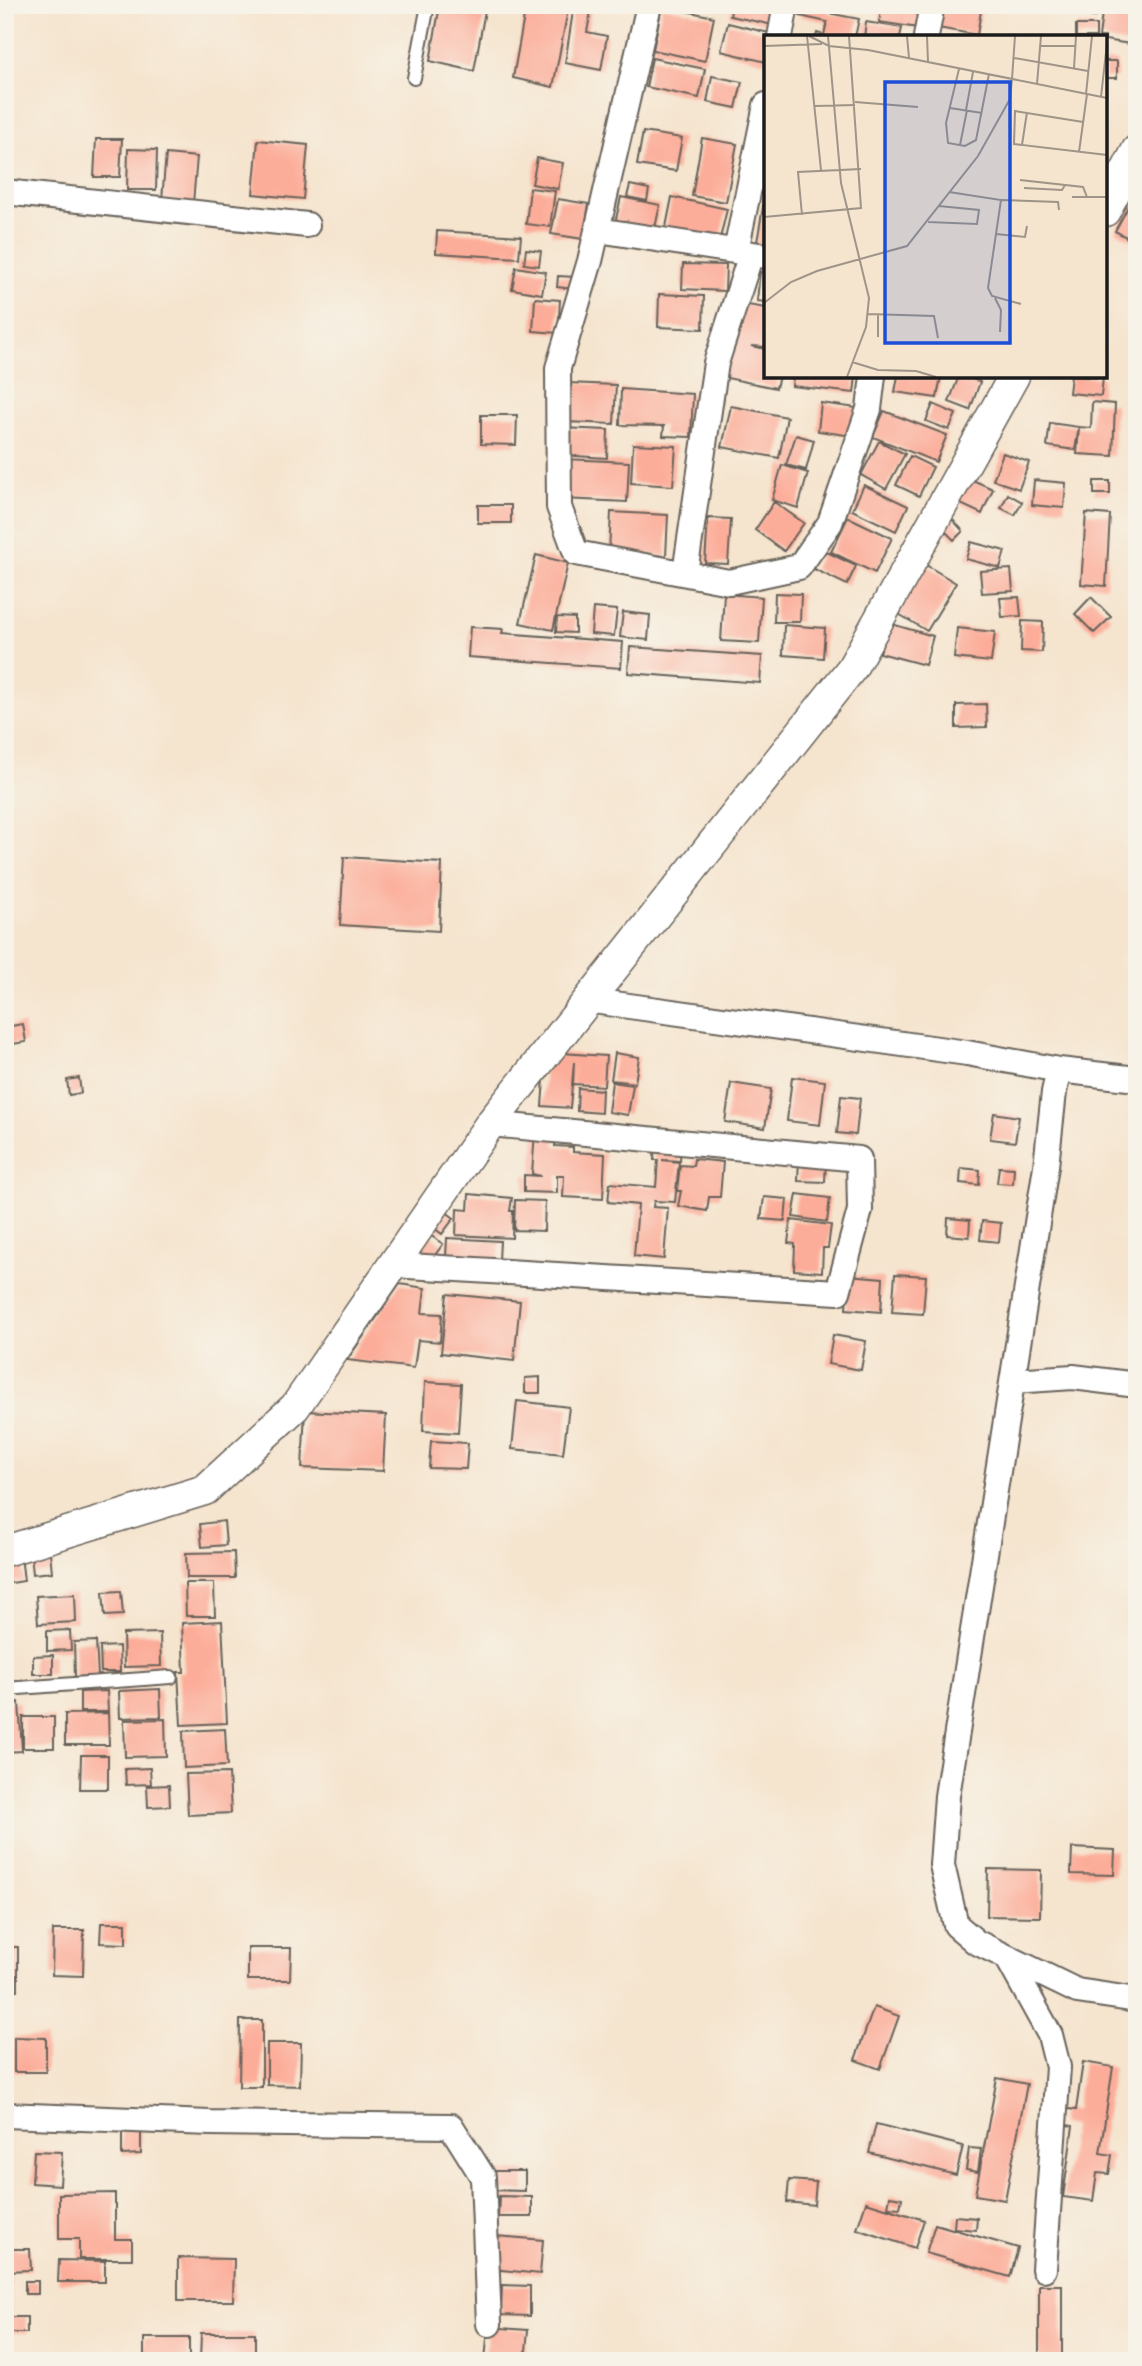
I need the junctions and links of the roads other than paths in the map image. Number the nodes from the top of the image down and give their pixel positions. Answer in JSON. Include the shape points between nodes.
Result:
{"nodes":[{"id":1,"x":428,"y":5,"type":"edge"},
{"id":2,"x":649,"y":5,"type":"edge"},
{"id":3,"x":786,"y":5,"type":"edge"},
{"id":4,"x":932,"y":5,"type":"edge"},
{"id":5,"x":780,"y":35,"type":"edge"},
{"id":6,"x":926,"y":35,"type":"edge"},
{"id":7,"x":414,"y":78,"type":"dead end"},
{"id":8,"x":764,"y":125,"type":"edge"},
{"id":9,"x":1137,"y":150,"type":"edge"},
{"id":10,"x":5,"y":192,"type":"edge"},
{"id":11,"x":1107,"y":207,"type":"edge"},
{"id":12,"x":307,"y":225,"type":"dead end"},
{"id":13,"x":598,"y":230,"type":"junction"},
{"id":14,"x":751,"y":254,"type":"edge"},
{"id":15,"x":873,"y":378,"type":"edge"},
{"id":16,"x":1013,"y":378,"type":"edge"},
{"id":17,"x":685,"y":573,"type":"junction"},
{"id":18,"x":586,"y":1000,"type":"junction"},
{"id":19,"x":1059,"y":1069,"type":"junction"},
{"id":20,"x":1137,"y":1079,"type":"edge"},
{"id":21,"x":490,"y":1124,"type":"junction"},
{"id":22,"x":392,"y":1265,"type":"junction"},
{"id":23,"x":1013,"y":1381,"type":"junction"},
{"id":24,"x":1137,"y":1385,"type":"edge"},
{"id":25,"x":5,"y":1551,"type":"edge"},
{"id":26,"x":171,"y":1677,"type":"dead end"},
{"id":27,"x":5,"y":1689,"type":"edge"},
{"id":28,"x":1007,"y":1957,"type":"junction"},
{"id":29,"x":1137,"y":2000,"type":"edge"},
{"id":30,"x":5,"y":2115,"type":"edge"},
{"id":31,"x":1044,"y":2269,"type":"dead end"},
{"id":32,"x":489,"y":2324,"type":"dead end"}],
"edges":[{"from":1,"to":7,"type":"lane"},
{"from":2,"to":13,"type":"street"},
{"from":3,"to":5,"type":"street"},
{"from":4,"to":6,"type":"street"},
{"from":8,"to":14,"type":"street"},
{"from":9,"to":11,"type":"street"},
{"from":10,"to":12,"type":"street"},
{"from":13,"to":14,"type":"street"},
{"from":13,"to":17,"type":"street","via":[[558,368],[559,507],[576,553]]},
{"from":14,"to":17,"type":"street","via":[[716,363]]},
{"from":15,"to":17,"type":"street","via":[[869,409],[830,523],[799,566],[729,582]]},
{"from":16,"to":18,"type":"street","via":[[852,668]]},
{"from":18,"to":19,"type":"street"},
{"from":18,"to":21,"type":"street"},
{"from":19,"to":20,"type":"street"},
{"from":19,"to":23,"type":"street"},
{"from":21,"to":22,"type":"street"},
{"from":21,"to":22,"type":"street","via":[[859,1159],[860,1210],[838,1292]]},
{"from":22,"to":25,"type":"street","via":[[295,1407],[205,1490]]},
{"from":23,"to":24,"type":"street","via":[[1073,1377]]},
{"from":23,"to":28,"type":"street","via":[[947,1796],[942,1865],[956,1925],[976,1942]]},
{"from":26,"to":27,"type":"lane"},
{"from":28,"to":29,"type":"street","via":[[1077,1991]]},
{"from":28,"to":31,"type":"street","via":[[1050,2035],[1058,2067]]},
{"from":30,"to":32,"type":"street","via":[[451,2126],[483,2177]]}]}
